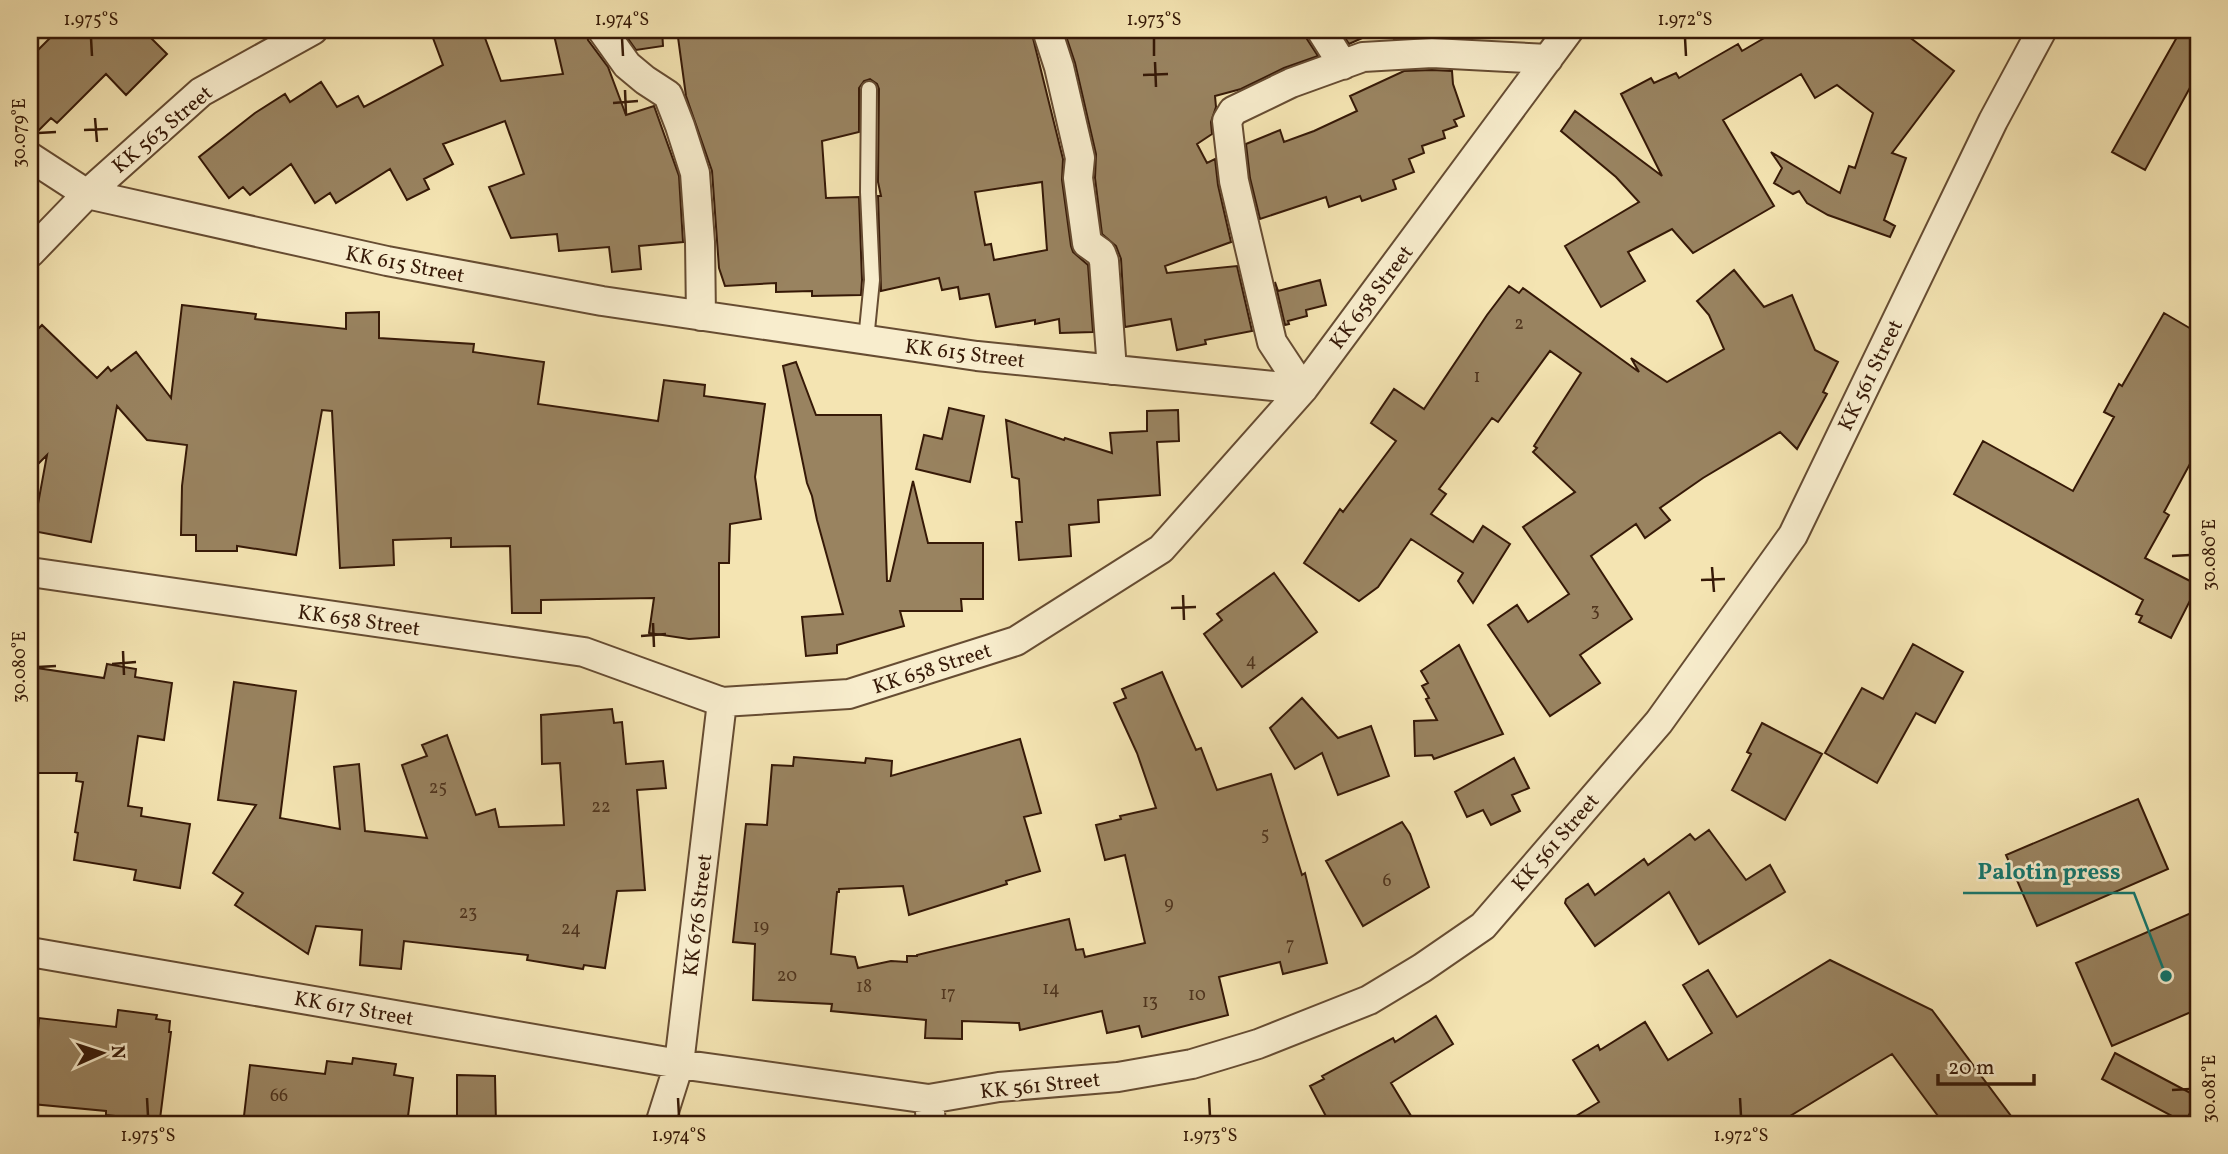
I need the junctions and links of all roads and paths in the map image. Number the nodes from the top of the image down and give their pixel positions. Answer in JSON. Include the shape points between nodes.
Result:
{"nodes":[{"id":1,"x":313,"y":30,"type":"edge"},
{"id":2,"x":602,"y":30,"type":"edge"},
{"id":3,"x":1047,"y":30,"type":"edge"},
{"id":4,"x":1321,"y":30,"type":"edge"},
{"id":5,"x":1569,"y":30,"type":"edge"},
{"id":6,"x":2042,"y":30,"type":"edge"},
{"id":7,"x":1548,"y":59,"type":"junction"},
{"id":8,"x":1343,"y":65,"type":"junction"},
{"id":9,"x":869,"y":89,"type":"dead end"},
{"id":10,"x":30,"y":157,"type":"edge"},
{"id":11,"x":86,"y":194,"type":"junction"},
{"id":12,"x":30,"y":253,"type":"edge"},
{"id":13,"x":701,"y":316,"type":"junction"},
{"id":14,"x":866,"y":340,"type":"junction"},
{"id":15,"x":1112,"y":370,"type":"junction"},
{"id":16,"x":1303,"y":389,"type":"junction"},
{"id":17,"x":30,"y":572,"type":"edge"},
{"id":18,"x":722,"y":702,"type":"junction"},
{"id":19,"x":30,"y":952,"type":"edge"},
{"id":20,"x":679,"y":1064,"type":"junction"},
{"id":21,"x":930,"y":1112,"type":"edge"},
{"id":22,"x":660,"y":1124,"type":"edge"}],
"edges":[{"from":1,"to":11,"type":"street","name":"KK 563 Street","via":[[201,92]]},
{"from":2,"to":13,"type":"street","via":[[627,65],[668,94],[680,126],[695,173]]},
{"from":3,"to":15,"type":"street","via":[[1080,158],[1078,178],[1087,243],[1104,261]]},
{"from":4,"to":8,"type":"street"},
{"from":5,"to":7,"type":"street","name":"KK 658 Street"},
{"from":6,"to":21,"type":"street","name":"KK 561 Street","via":[[1993,121],[1793,535],[1660,722],[1483,926],[1369,1000],[1258,1044],[1192,1064],[1130,1075],[999,1087]]},
{"from":7,"to":8,"type":"street","via":[[1432,53],[1363,57]]},
{"from":7,"to":16,"type":"street","name":"KK 658 Street"},
{"from":8,"to":16,"type":"street","via":[[1291,83],[1233,111],[1227,121],[1234,181],[1272,342]]},
{"from":9,"to":14,"type":"lane","via":[[872,280]]},
{"from":10,"to":11,"type":"street","name":"KK 615 Street"},
{"from":11,"to":12,"type":"street","name":"KK 563 Street"},
{"from":11,"to":13,"type":"street","name":"KK 615 Street","via":[[387,261]]},
{"from":13,"to":14,"type":"street","name":"KK 615 Street"},
{"from":14,"to":15,"type":"street","name":"KK 615 Street"},
{"from":15,"to":16,"type":"street","name":"KK 615 Street"},
{"from":16,"to":18,"type":"street","name":"KK 658 Street","via":[[1161,549],[1016,641],[849,694]]},
{"from":17,"to":18,"type":"street","name":"KK 658 Street","via":[[584,652]]},
{"from":18,"to":20,"type":"street","name":"KK 676 Street"},
{"from":19,"to":20,"type":"street","name":"KK 617 Street"},
{"from":20,"to":21,"type":"street","name":"KK 561 Street"},
{"from":20,"to":22,"type":"street","name":"KK 676 Street"}]}
